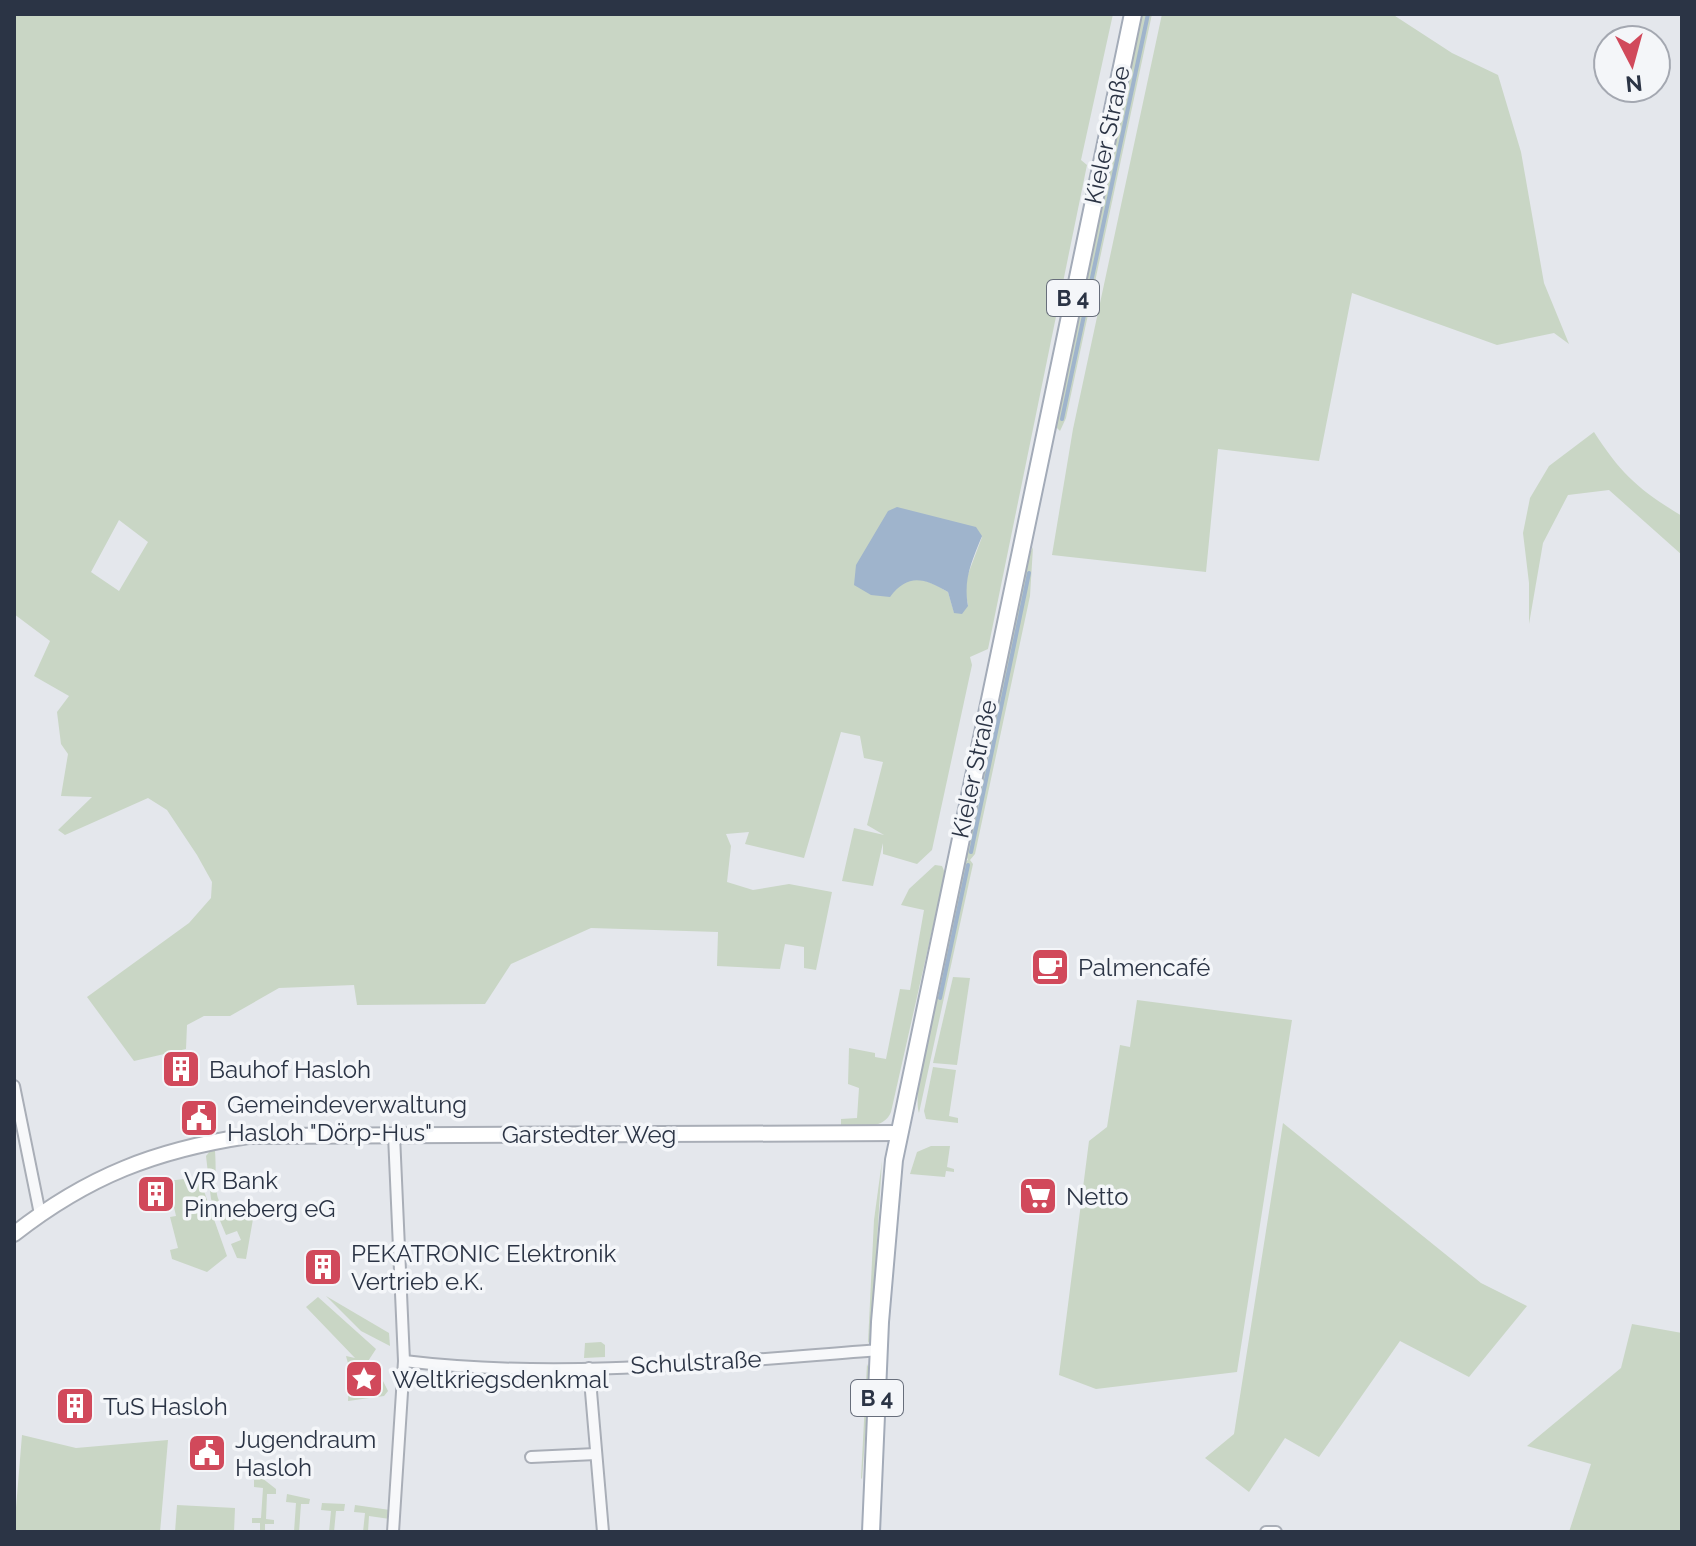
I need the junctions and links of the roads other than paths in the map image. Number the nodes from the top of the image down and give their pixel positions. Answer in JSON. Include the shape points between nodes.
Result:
{"nodes":[{"id":1,"x":1133,"y":14,"type":"edge"},
{"id":2,"x":14,"y":1086,"type":"edge"},
{"id":3,"x":14,"y":1126,"type":"edge"},
{"id":4,"x":899,"y":1133,"type":"junction"},
{"id":5,"x":394,"y":1135,"type":"junction"},
{"id":6,"x":24,"y":1138,"type":"junction"},
{"id":7,"x":40,"y":1214,"type":"junction"},
{"id":8,"x":14,"y":1234,"type":"edge"},
{"id":9,"x":879,"y":1350,"type":"junction"},
{"id":10,"x":404,"y":1361,"type":"junction"},
{"id":11,"x":589,"y":1368,"type":"junction"},
{"id":12,"x":596,"y":1454,"type":"junction"},
{"id":13,"x":531,"y":1457,"type":"dead end"},
{"id":14,"x":393,"y":1532,"type":"edge"},
{"id":15,"x":603,"y":1532,"type":"edge"},
{"id":16,"x":871,"y":1532,"type":"edge"},
{"id":17,"x":1266,"y":1532,"type":"edge"},
{"id":18,"x":1276,"y":1532,"type":"edge"}],
"edges":[{"from":1,"to":4,"type":"main road","name":"Kieler Straße","number":"B 4"},
{"from":2,"to":6,"type":"street"},
{"from":3,"to":6,"type":"street"},
{"from":4,"to":5,"type":"main road","name":"Garstedter Weg"},
{"from":4,"to":9,"type":"main road","name":"Kieler Straße","number":"B 4"},
{"from":5,"to":7,"type":"main road","name":"Garstedter Weg","via":[[248,1136],[178,1148],[115,1171]]},
{"from":5,"to":10,"type":"street"},
{"from":6,"to":7,"type":"street"},
{"from":7,"to":8,"type":"main road","name":"Garstedter Weg"},
{"from":9,"to":11,"type":"street","name":"Schulstraße"},
{"from":9,"to":16,"type":"main road","name":"Kieler Straße","number":"B 4"},
{"from":10,"to":11,"type":"street","name":"Schulstraße","via":[[481,1370]]},
{"from":10,"to":14,"type":"street"},
{"from":11,"to":12,"type":"street"},
{"from":12,"to":13,"type":"street"},
{"from":12,"to":15,"type":"street"},
{"from":17,"to":18,"type":"street"}]}
